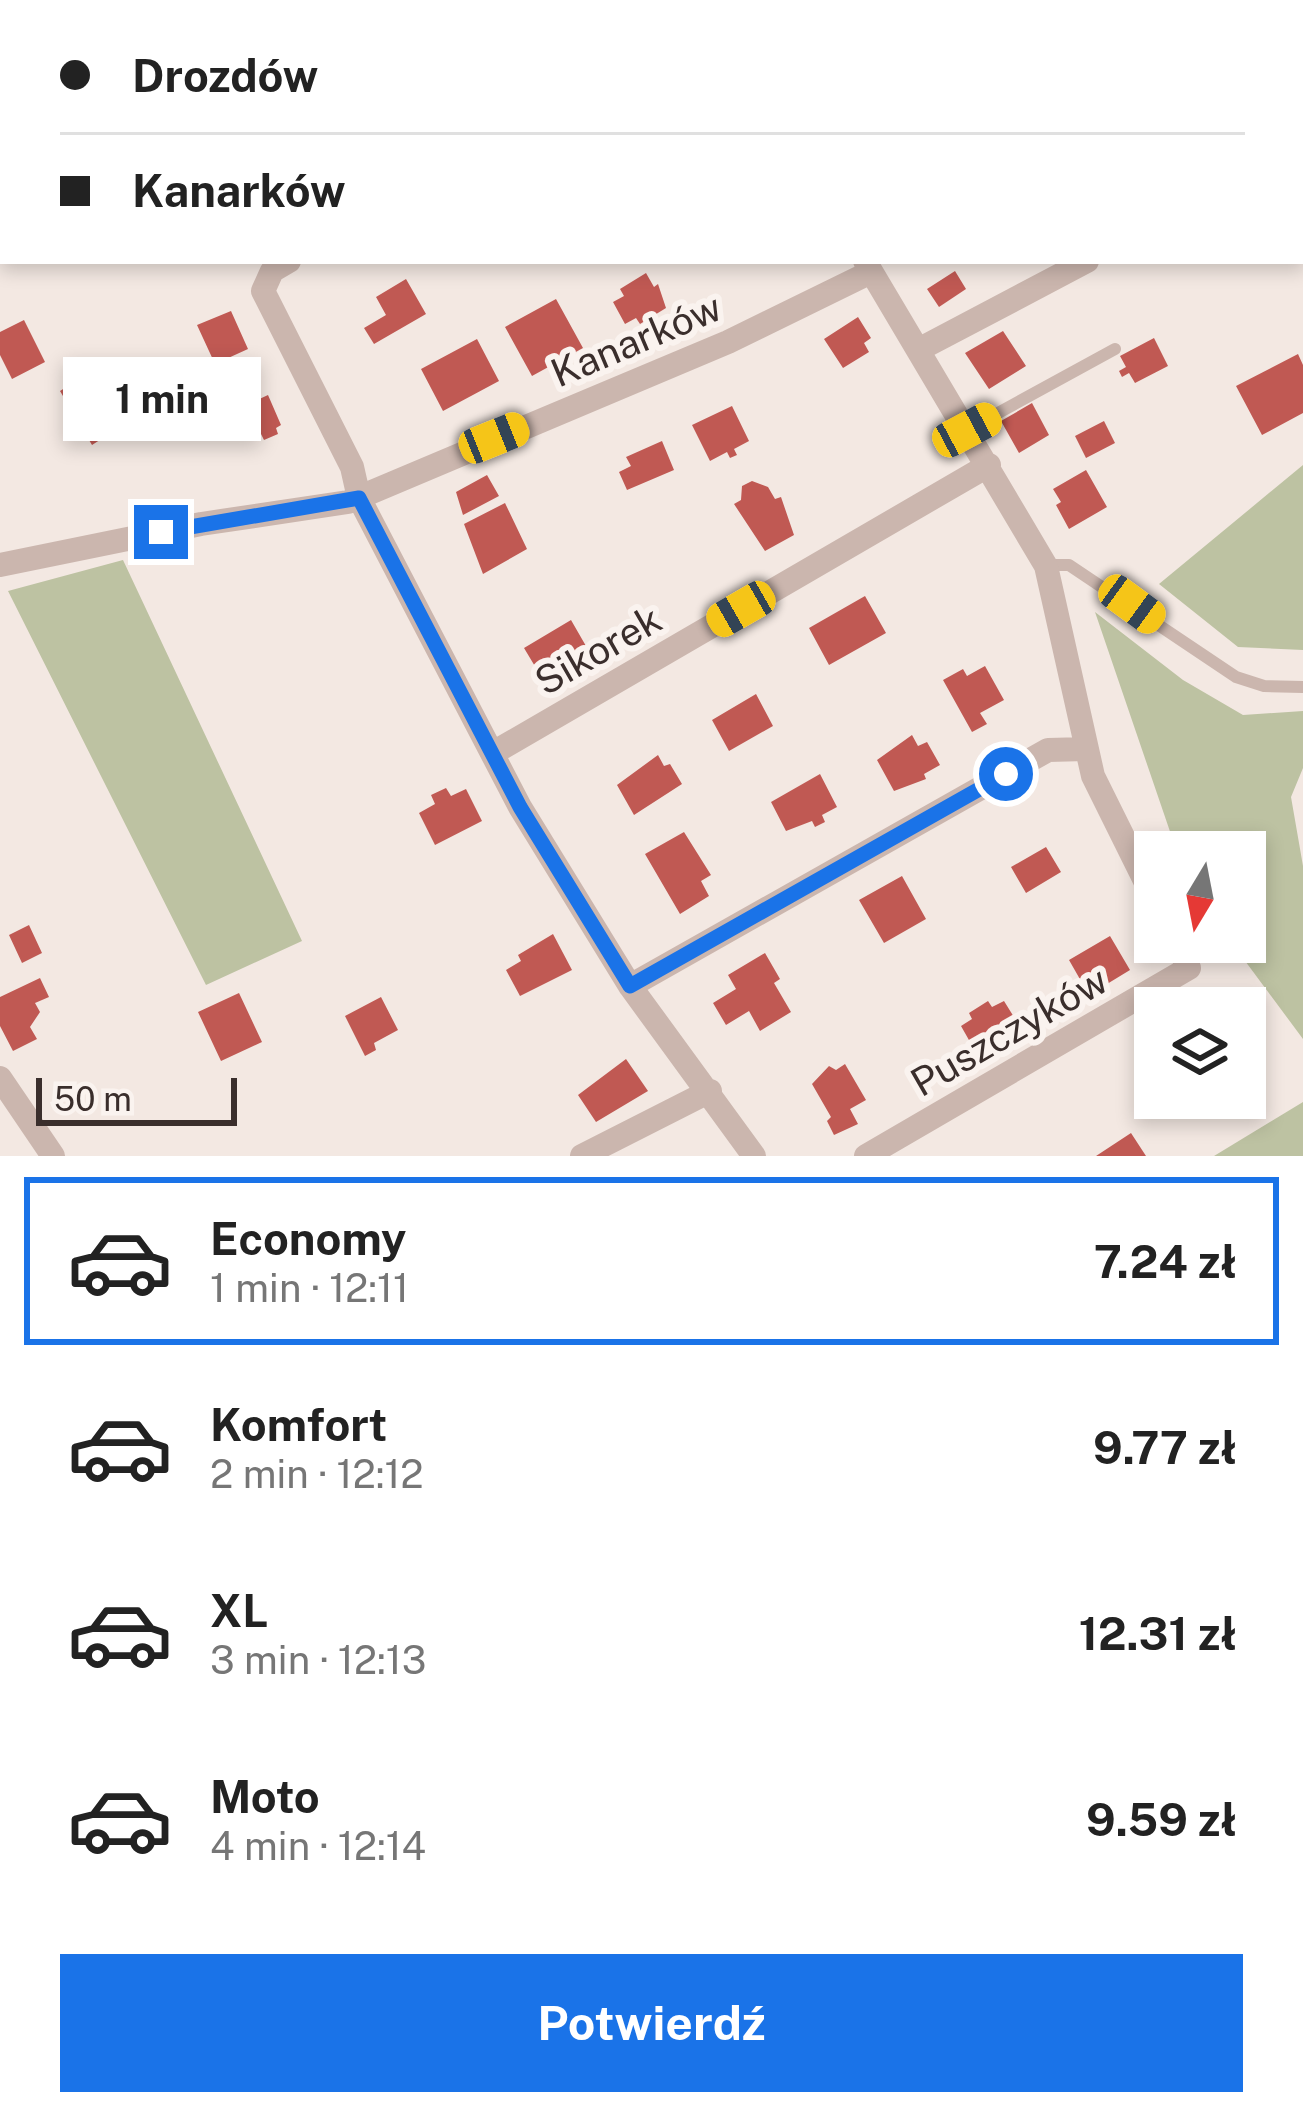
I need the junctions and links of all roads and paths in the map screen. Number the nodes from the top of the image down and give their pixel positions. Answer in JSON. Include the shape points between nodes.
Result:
{"nodes":[{"id":1,"x":284,"y":264,"type":"edge"},
{"id":2,"x":1081,"y":264,"type":"edge"},
{"id":3,"x":868,"y":267,"type":"edge"},
{"id":4,"x":1115,"y":349,"type":"dead end"},
{"id":5,"x":918,"y":350,"type":"junction"},
{"id":6,"x":967,"y":430,"type":"junction"},
{"id":7,"x":988,"y":465,"type":"junction"},
{"id":8,"x":359,"y":498,"type":"junction"},
{"id":9,"x":0,"y":565,"type":"edge"},
{"id":10,"x":1046,"y":566,"type":"junction"},
{"id":11,"x":1303,"y":687,"type":"edge"},
{"id":12,"x":1086,"y":749,"type":"junction"},
{"id":13,"x":493,"y":753,"type":"junction"},
{"id":14,"x":1134,"y":859,"type":"edge"},
{"id":15,"x":1186,"y":963,"type":"edge"},
{"id":16,"x":630,"y":986,"type":"junction"},
{"id":17,"x":0,"y":1078,"type":"edge"},
{"id":18,"x":710,"y":1091,"type":"junction"},
{"id":19,"x":53,"y":1156,"type":"edge"},
{"id":20,"x":582,"y":1156,"type":"edge"},
{"id":21,"x":754,"y":1156,"type":"edge"},
{"id":22,"x":866,"y":1156,"type":"edge"}],
"edges":[{"from":1,"to":8,"type":"street","via":[[263,291],[352,467]]},
{"from":2,"to":5,"type":"street"},
{"from":3,"to":5,"type":"street"},
{"from":3,"to":8,"type":"street","name":"Kanarków","via":[[728,342]]},
{"from":4,"to":6,"type":"lane"},
{"from":5,"to":6,"type":"street"},
{"from":6,"to":7,"type":"street"},
{"from":7,"to":10,"type":"street"},
{"from":7,"to":13,"type":"street","name":"Sikorek"},
{"from":8,"to":9,"type":"street","name":"Kanarków"},
{"from":8,"to":13,"type":"street"},
{"from":10,"to":11,"type":"lane","via":[[1069,565],[1236,677]]},
{"from":10,"to":12,"type":"street"},
{"from":12,"to":14,"type":"street"},
{"from":12,"to":16,"type":"street","via":[[1048,751]]},
{"from":13,"to":16,"type":"street"},
{"from":15,"to":22,"type":"street","name":"Puszczyków"},
{"from":16,"to":18,"type":"street"},
{"from":17,"to":19,"type":"street"},
{"from":18,"to":20,"type":"street"},
{"from":18,"to":21,"type":"street"}]}
